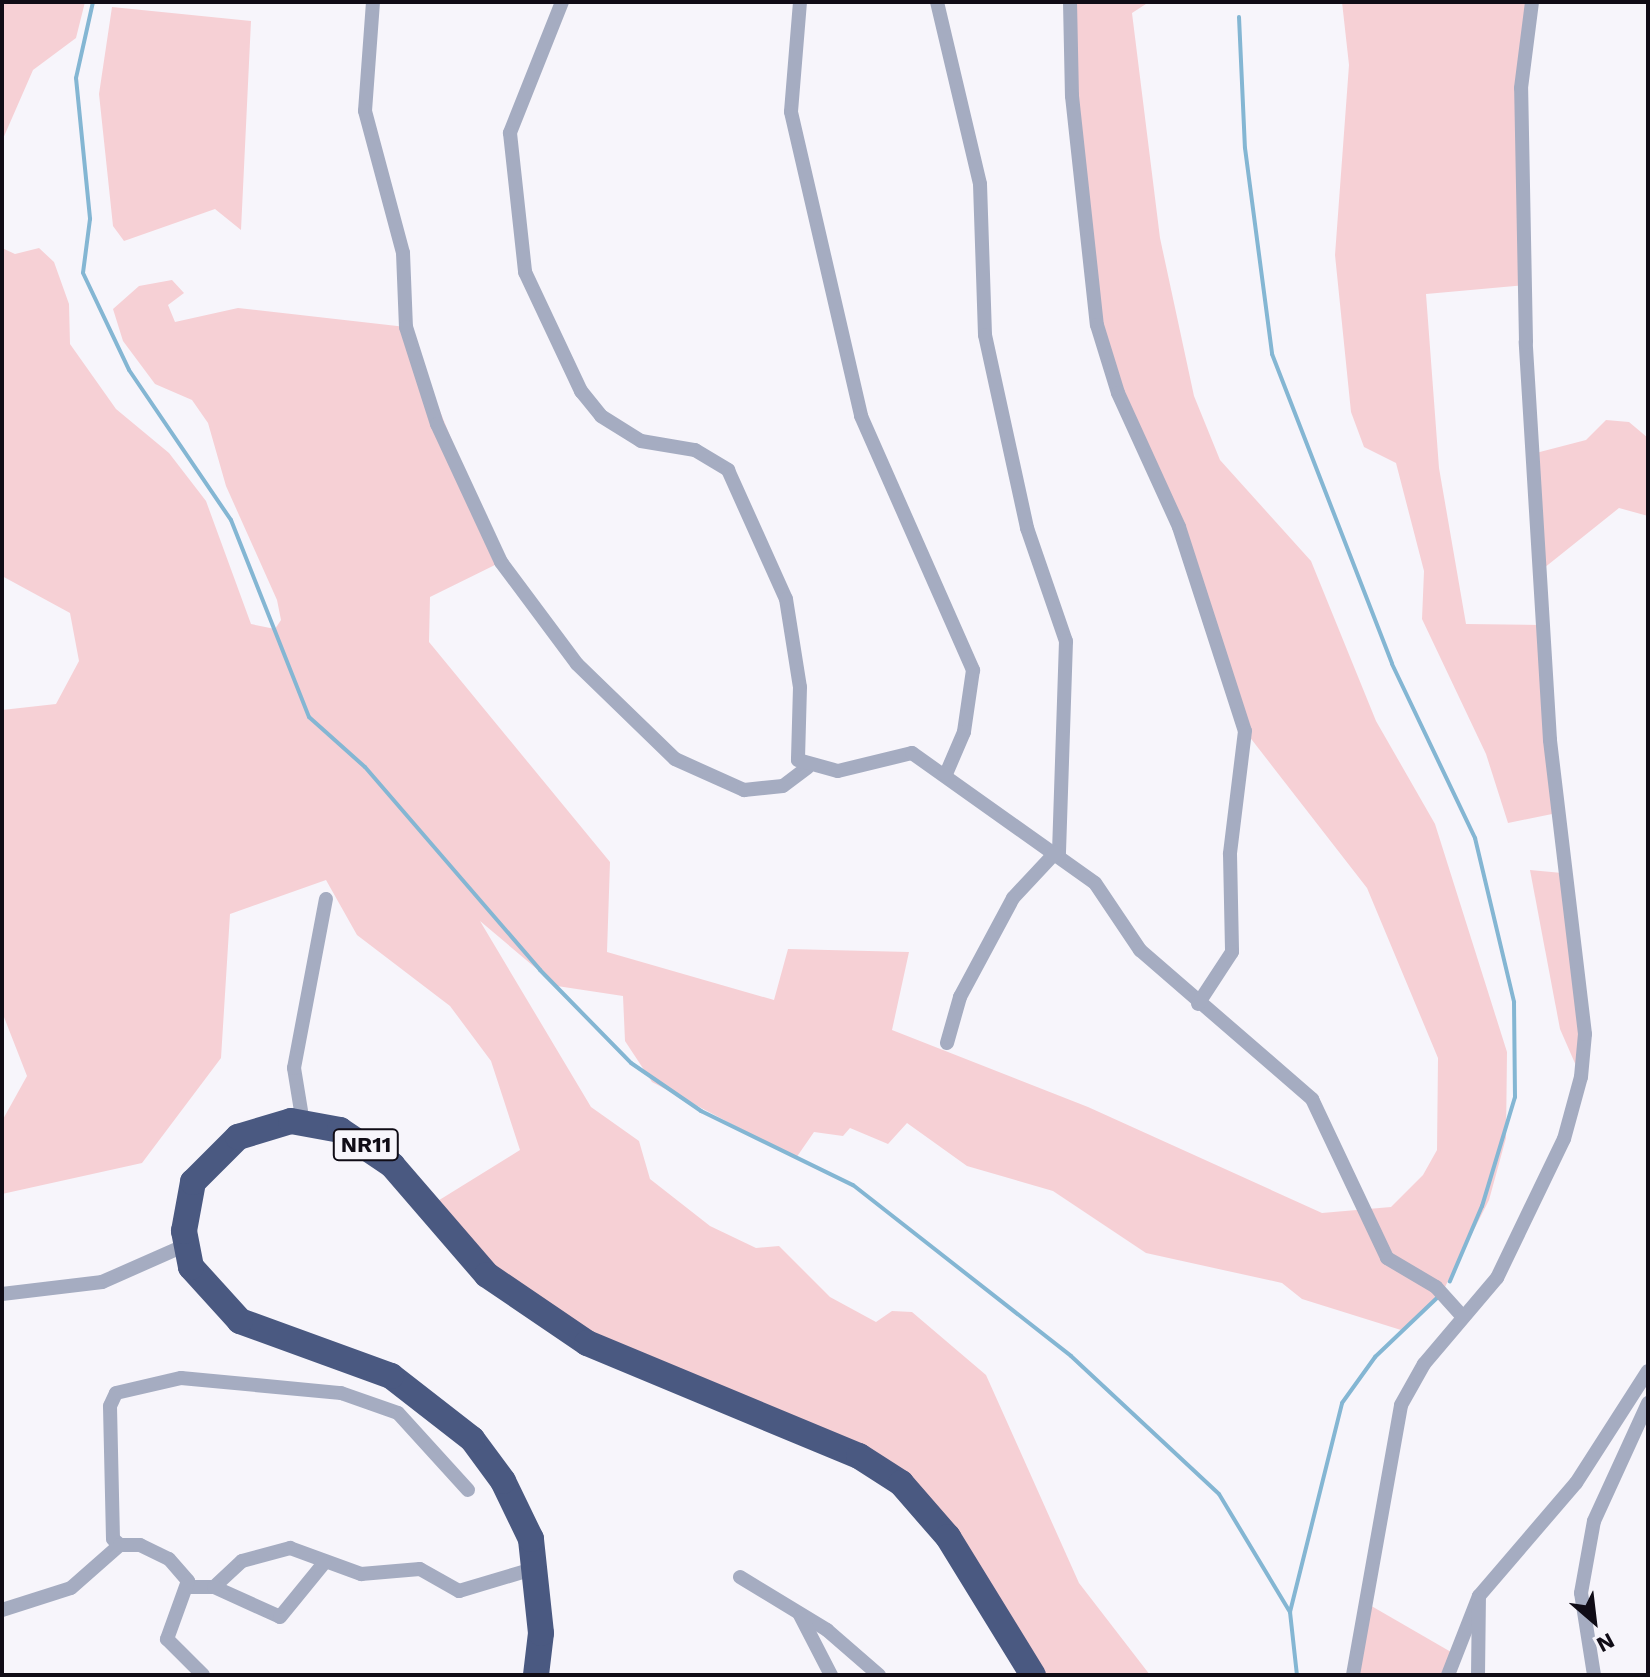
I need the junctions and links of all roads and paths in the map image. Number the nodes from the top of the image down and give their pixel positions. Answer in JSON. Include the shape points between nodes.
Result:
{"nodes":[{"id":1,"x":373,"y":2,"type":"edge"},
{"id":2,"x":562,"y":2,"type":"edge"},
{"id":3,"x":800,"y":2,"type":"edge"},
{"id":4,"x":937,"y":2,"type":"edge"},
{"id":5,"x":1070,"y":2,"type":"edge"},
{"id":6,"x":1532,"y":2,"type":"edge"},
{"id":7,"x":807,"y":768,"type":"junction"},
{"id":8,"x":946,"y":774,"type":"junction"},
{"id":9,"x":1057,"y":854,"type":"junction"},
{"id":10,"x":326,"y":899,"type":"dead end"},
{"id":11,"x":1198,"y":1004,"type":"junction"},
{"id":12,"x":947,"y":1043,"type":"dead end"},
{"id":13,"x":303,"y":1123,"type":"junction"},
{"id":14,"x":186,"y":1245,"type":"junction"},
{"id":15,"x":2,"y":1294,"type":"edge"},
{"id":16,"x":1463,"y":1317,"type":"junction"},
{"id":17,"x":1648,"y":1371,"type":"edge"},
{"id":18,"x":1648,"y":1403,"type":"edge"},
{"id":19,"x":468,"y":1490,"type":"dead end"},
{"id":20,"x":120,"y":1545,"type":"junction"},
{"id":21,"x":324,"y":1563,"type":"junction"},
{"id":22,"x":536,"y":1568,"type":"junction"},
{"id":23,"x":740,"y":1577,"type":"dead end"},
{"id":24,"x":188,"y":1587,"type":"junction"},
{"id":25,"x":214,"y":1587,"type":"junction"},
{"id":26,"x":1479,"y":1596,"type":"junction"},
{"id":27,"x":2,"y":1610,"type":"edge"},
{"id":28,"x":800,"y":1614,"type":"junction"},
{"id":29,"x":204,"y":1675,"type":"edge"},
{"id":30,"x":536,"y":1675,"type":"edge"},
{"id":31,"x":831,"y":1675,"type":"edge"},
{"id":32,"x":879,"y":1675,"type":"edge"},
{"id":33,"x":1033,"y":1675,"type":"edge"},
{"id":34,"x":1353,"y":1675,"type":"edge"},
{"id":35,"x":1448,"y":1675,"type":"edge"},
{"id":36,"x":1478,"y":1675,"type":"edge"},
{"id":37,"x":1594,"y":1675,"type":"edge"}],
"edges":[{"from":1,"to":7,"type":"street","via":[[365,111],[403,253],[406,327],[437,424],[501,562],[577,664],[636,729],[675,759],[744,790],[783,786]]},
{"from":2,"to":7,"type":"street","via":[[510,133],[525,272],[581,391],[601,416],[641,441],[695,450],[728,470],[786,599],[800,687],[793,747]]},
{"from":3,"to":8,"type":"street","via":[[791,112],[861,416],[973,670],[964,732]]},
{"from":4,"to":9,"type":"street","via":[[980,184],[985,335],[1027,528],[1066,641]]},
{"from":5,"to":11,"type":"street","via":[[1072,96],[1097,325],[1118,393],[1179,527],[1245,731],[1230,854],[1232,952]]},
{"from":6,"to":16,"type":"street","via":[[1521,88],[1534,498],[1559,833],[1585,1034],[1564,1139],[1497,1278]]},
{"from":7,"to":8,"type":"street","via":[[838,771],[912,753]]},
{"from":8,"to":9,"type":"street"},
{"from":9,"to":11,"type":"street","via":[[1095,883],[1140,950]]},
{"from":9,"to":12,"type":"street","via":[[1013,898],[960,997]]},
{"from":10,"to":13,"type":"street","via":[[294,1068]]},
{"from":11,"to":16,"type":"street","via":[[1312,1099],[1387,1258],[1436,1287]]},
{"from":13,"to":14,"type":"highway","number":"NR11","via":[[238,1137],[202,1168],[186,1203]]},
{"from":13,"to":33,"type":"highway","number":"NR11","via":[[324,1124],[367,1145],[487,1275],[587,1343],[859,1456],[901,1483],[948,1537]]},
{"from":14,"to":15,"type":"street","via":[[102,1282]]},
{"from":14,"to":22,"type":"highway","number":"NR11","via":[[206,1289],[240,1321],[391,1376],[472,1439],[503,1481]]},
{"from":16,"to":34,"type":"street","via":[[1401,1405],[1361,1600]]},
{"from":17,"to":26,"type":"street","via":[[1576,1483]]},
{"from":18,"to":37,"type":"street","via":[[1589,1545],[1581,1593]]},
{"from":19,"to":20,"type":"street","via":[[398,1413],[341,1393],[181,1378],[116,1393],[110,1406],[113,1539]]},
{"from":20,"to":24,"type":"street","via":[[169,1559]]},
{"from":20,"to":27,"type":"street","via":[[71,1588]]},
{"from":21,"to":22,"type":"street","via":[[361,1574],[420,1569],[459,1591]]},
{"from":21,"to":25,"type":"street","via":[[290,1548],[264,1553],[242,1561]]},
{"from":21,"to":25,"type":"street","via":[[280,1617]]},
{"from":22,"to":30,"type":"highway","number":"NR11","via":[[541,1633]]},
{"from":23,"to":28,"type":"street"},
{"from":24,"to":25,"type":"street"},
{"from":24,"to":29,"type":"street","via":[[167,1639]]},
{"from":26,"to":35,"type":"street"},
{"from":26,"to":36,"type":"street"},
{"from":28,"to":31,"type":"street"},
{"from":28,"to":32,"type":"street"}]}
